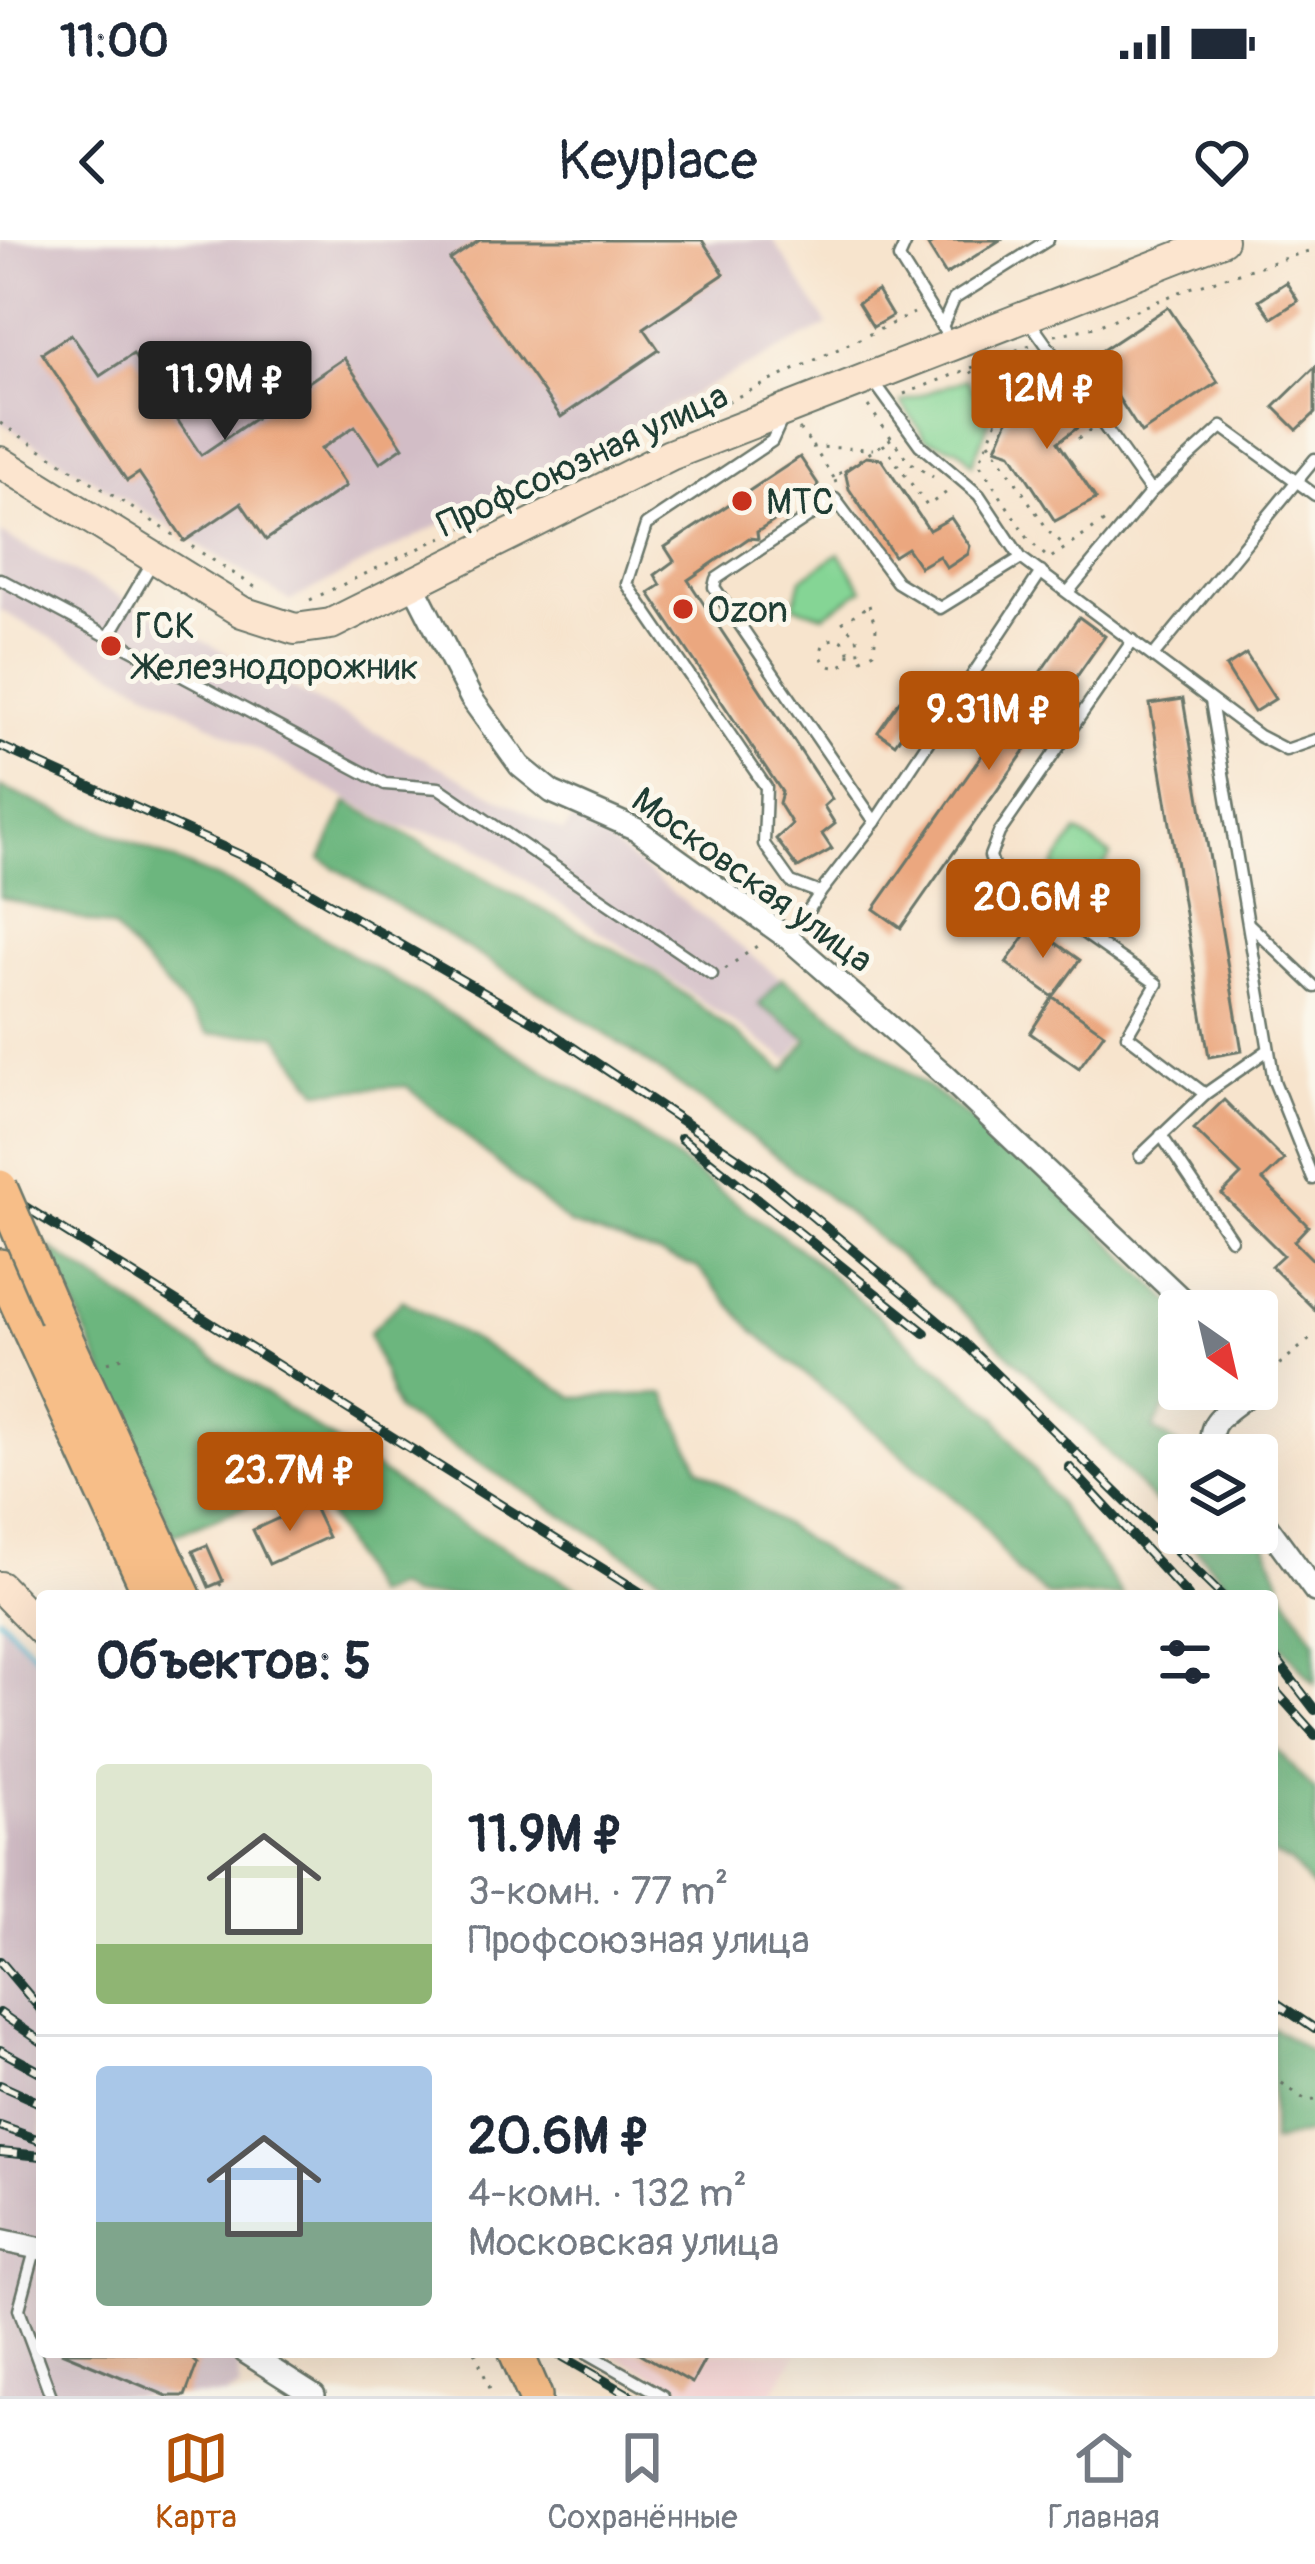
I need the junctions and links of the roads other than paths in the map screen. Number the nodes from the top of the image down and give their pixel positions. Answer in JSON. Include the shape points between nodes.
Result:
{"nodes":[{"id":1,"x":907,"y":240,"type":"edge"},
{"id":2,"x":1048,"y":240,"type":"edge"},
{"id":3,"x":1222,"y":240,"type":"edge"},
{"id":4,"x":1035,"y":328,"type":"junction"},
{"id":5,"x":955,"y":347,"type":"junction"},
{"id":6,"x":879,"y":388,"type":"junction"},
{"id":7,"x":792,"y":418,"type":"junction"},
{"id":8,"x":1315,"y":459,"type":"edge"},
{"id":9,"x":0,"y":462,"type":"edge"},
{"id":10,"x":1315,"y":473,"type":"edge"},
{"id":11,"x":1296,"y":478,"type":"junction"},
{"id":12,"x":1151,"y":492,"type":"junction"},
{"id":13,"x":1315,"y":495,"type":"edge"},
{"id":14,"x":1021,"y":558,"type":"junction"},
{"id":15,"x":154,"y":559,"type":"junction"},
{"id":16,"x":1041,"y":572,"type":"junction"},
{"id":17,"x":0,"y":579,"type":"edge"},
{"id":18,"x":412,"y":582,"type":"junction"},
{"id":19,"x":1070,"y":591,"type":"junction"},
{"id":20,"x":109,"y":636,"type":"junction"},
{"id":21,"x":1133,"y":640,"type":"junction"},
{"id":22,"x":1154,"y":656,"type":"junction"},
{"id":23,"x":1211,"y":701,"type":"junction"},
{"id":24,"x":1315,"y":740,"type":"edge"},
{"id":25,"x":875,"y":822,"type":"junction"},
{"id":26,"x":820,"y":893,"type":"junction"},
{"id":27,"x":1247,"y":922,"type":"junction"},
{"id":28,"x":783,"y":935,"type":"junction"},
{"id":29,"x":712,"y":974,"type":"road end"},
{"id":30,"x":1315,"y":987,"type":"edge"},
{"id":31,"x":1268,"y":1050,"type":"junction"},
{"id":32,"x":1205,"y":1094,"type":"junction"},
{"id":33,"x":1161,"y":1135,"type":"junction"},
{"id":34,"x":1140,"y":1156,"type":"dead end"},
{"id":35,"x":1313,"y":1179,"type":"edge"},
{"id":36,"x":0,"y":1187,"type":"edge"},
{"id":37,"x":1232,"y":1239,"type":"dead end"},
{"id":38,"x":6,"y":1279,"type":"edge"},
{"id":39,"x":1172,"y":1290,"type":"edge"},
{"id":40,"x":1227,"y":1410,"type":"edge"},
{"id":41,"x":1210,"y":1434,"type":"edge"},
{"id":42,"x":1278,"y":1541,"type":"edge"},
{"id":43,"x":0,"y":1587,"type":"edge"},
{"id":44,"x":148,"y":1590,"type":"edge"},
{"id":45,"x":181,"y":1590,"type":"edge"},
{"id":46,"x":1315,"y":1591,"type":"edge"},
{"id":47,"x":36,"y":1624,"type":"edge"},
{"id":48,"x":0,"y":2240,"type":"edge"},
{"id":49,"x":36,"y":2247,"type":"edge"},
{"id":50,"x":36,"y":2257,"type":"edge"},
{"id":51,"x":36,"y":2355,"type":"edge"},
{"id":52,"x":37,"y":2358,"type":"edge"},
{"id":53,"x":254,"y":2358,"type":"edge"},
{"id":54,"x":497,"y":2358,"type":"edge"},
{"id":55,"x":519,"y":2358,"type":"edge"},
{"id":56,"x":596,"y":2358,"type":"edge"},
{"id":57,"x":306,"y":2391,"type":"edge"},
{"id":58,"x":51,"y":2396,"type":"edge"},
{"id":59,"x":274,"y":2396,"type":"edge"},
{"id":60,"x":513,"y":2396,"type":"edge"},
{"id":61,"x":535,"y":2396,"type":"edge"},
{"id":62,"x":663,"y":2396,"type":"edge"}],
"edges":[{"from":1,"to":5,"type":"lane","via":[[899,258]]},
{"from":2,"to":5,"type":"lane","via":[[954,299]]},
{"from":3,"to":4,"type":"main road","name":"Профсоюзная улица"},
{"from":4,"to":5,"type":"main road","name":"Профсоюзная улица"},
{"from":4,"to":12,"type":"lane"},
{"from":5,"to":6,"type":"main road","name":"Профсоюзная улица"},
{"from":6,"to":7,"type":"main road","name":"Профсоюзная улица"},
{"from":6,"to":14,"type":"lane","via":[[920,445],[979,495]]},
{"from":7,"to":18,"type":"main road","name":"Профсоюзная улица","via":[[649,465]]},
{"from":7,"to":26,"type":"lane","via":[[772,441],[646,525],[627,584],[766,787],[764,844],[791,882]]},
{"from":8,"to":11,"type":"lane"},
{"from":9,"to":15,"type":"main road","name":"Профсоюзная улица"},
{"from":10,"to":11,"type":"lane"},
{"from":11,"to":12,"type":"lane","via":[[1222,427]]},
{"from":11,"to":13,"type":"lane"},
{"from":11,"to":22,"type":"lane"},
{"from":12,"to":19,"type":"lane"},
{"from":14,"to":16,"type":"lane"},
{"from":14,"to":25,"type":"lane","via":[[940,608],[897,582],[835,499],[716,579],[714,587]]},
{"from":15,"to":18,"type":"main road","name":"Профсоюзная улица","via":[[242,612],[295,629],[331,624]]},
{"from":15,"to":20,"type":"lane"},
{"from":16,"to":19,"type":"lane"},
{"from":16,"to":25,"type":"lane"},
{"from":17,"to":20,"type":"lane"},
{"from":18,"to":28,"type":"street","name":"Московская улица","via":[[471,698],[520,766],[552,792],[636,829]]},
{"from":19,"to":21,"type":"lane"},
{"from":20,"to":29,"type":"lane","via":[[386,784],[439,788]]},
{"from":21,"to":22,"type":"lane"},
{"from":21,"to":32,"type":"lane","via":[[991,856],[995,871],[1157,984],[1127,1035]]},
{"from":22,"to":23,"type":"lane"},
{"from":23,"to":24,"type":"lane","via":[[1286,750]]},
{"from":23,"to":27,"type":"lane"},
{"from":25,"to":26,"type":"lane"},
{"from":26,"to":28,"type":"lane"},
{"from":27,"to":30,"type":"lane"},
{"from":27,"to":31,"type":"lane"},
{"from":28,"to":39,"type":"street","name":"Московская улица","via":[[963,1091]]},
{"from":31,"to":32,"type":"lane"},
{"from":31,"to":35,"type":"lane"},
{"from":32,"to":33,"type":"lane"},
{"from":33,"to":34,"type":"lane"},
{"from":33,"to":37,"type":"lane"},
{"from":36,"to":45,"type":"main road","bridge":true},
{"from":38,"to":44,"type":"main road"},
{"from":40,"to":41,"type":"street"},
{"from":42,"to":46,"type":"street"},
{"from":43,"to":47,"type":"main road"},
{"from":48,"to":49,"type":"street"},
{"from":50,"to":51,"type":"lane","via":[[19,2309]]},
{"from":52,"to":58,"type":"lane"},
{"from":53,"to":57,"type":"street"},
{"from":54,"to":60,"type":"main road"},
{"from":55,"to":61,"type":"main road"},
{"from":56,"to":62,"type":"lane"},
{"from":57,"to":59,"type":"street"}]}
